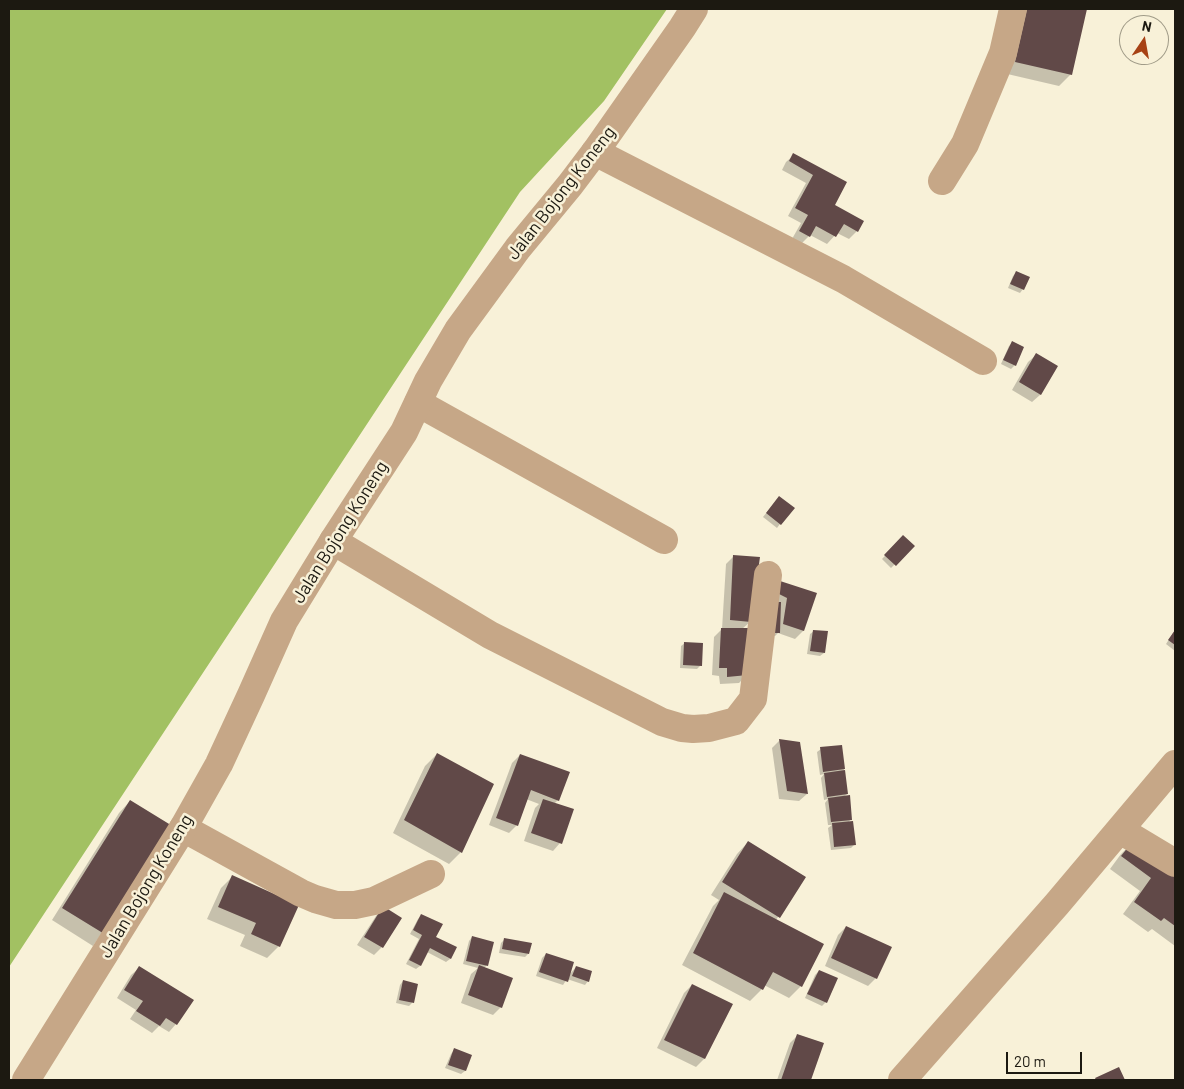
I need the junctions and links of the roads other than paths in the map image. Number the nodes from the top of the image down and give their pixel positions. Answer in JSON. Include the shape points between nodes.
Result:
{"nodes":[{"id":1,"x":694,"y":9,"type":"edge"},
{"id":2,"x":1013,"y":9,"type":"edge"},
{"id":3,"x":595,"y":152,"type":"junction"},
{"id":4,"x":942,"y":181,"type":"dead end"},
{"id":5,"x":983,"y":362,"type":"dead end"},
{"id":6,"x":418,"y":403,"type":"junction"},
{"id":7,"x":664,"y":540,"type":"dead end"},
{"id":8,"x":333,"y":541,"type":"junction"},
{"id":9,"x":768,"y":575,"type":"dead end"},
{"id":10,"x":1175,"y":764,"type":"edge"},
{"id":11,"x":183,"y":828,"type":"junction"},
{"id":12,"x":1120,"y":830,"type":"junction"},
{"id":13,"x":1175,"y":863,"type":"edge"},
{"id":14,"x":431,"y":874,"type":"dead end"},
{"id":15,"x":26,"y":1080,"type":"edge"},
{"id":16,"x":902,"y":1080,"type":"edge"}],
"edges":[{"from":1,"to":3,"type":"street","name":"Jalan Bojong Koneng"},
{"from":2,"to":4,"type":"street","via":[[1003,53],[965,144]]},
{"from":3,"to":5,"type":"street","via":[[843,279]]},
{"from":3,"to":6,"type":"street","name":"Jalan Bojong Koneng","via":[[458,330]]},
{"from":6,"to":7,"type":"street"},
{"from":6,"to":8,"type":"street","name":"Jalan Bojong Koneng","via":[[404,432]]},
{"from":8,"to":9,"type":"street","via":[[490,635],[662,722],[692,729],[736,721],[753,699]]},
{"from":8,"to":11,"type":"street","name":"Jalan Bojong Koneng","via":[[284,621],[219,764]]},
{"from":10,"to":12,"type":"street"},
{"from":11,"to":14,"type":"street","via":[[301,893],[336,905],[374,901]]},
{"from":11,"to":15,"type":"street","name":"Jalan Bojong Koneng"},
{"from":12,"to":13,"type":"street"},
{"from":12,"to":16,"type":"street"}]}
